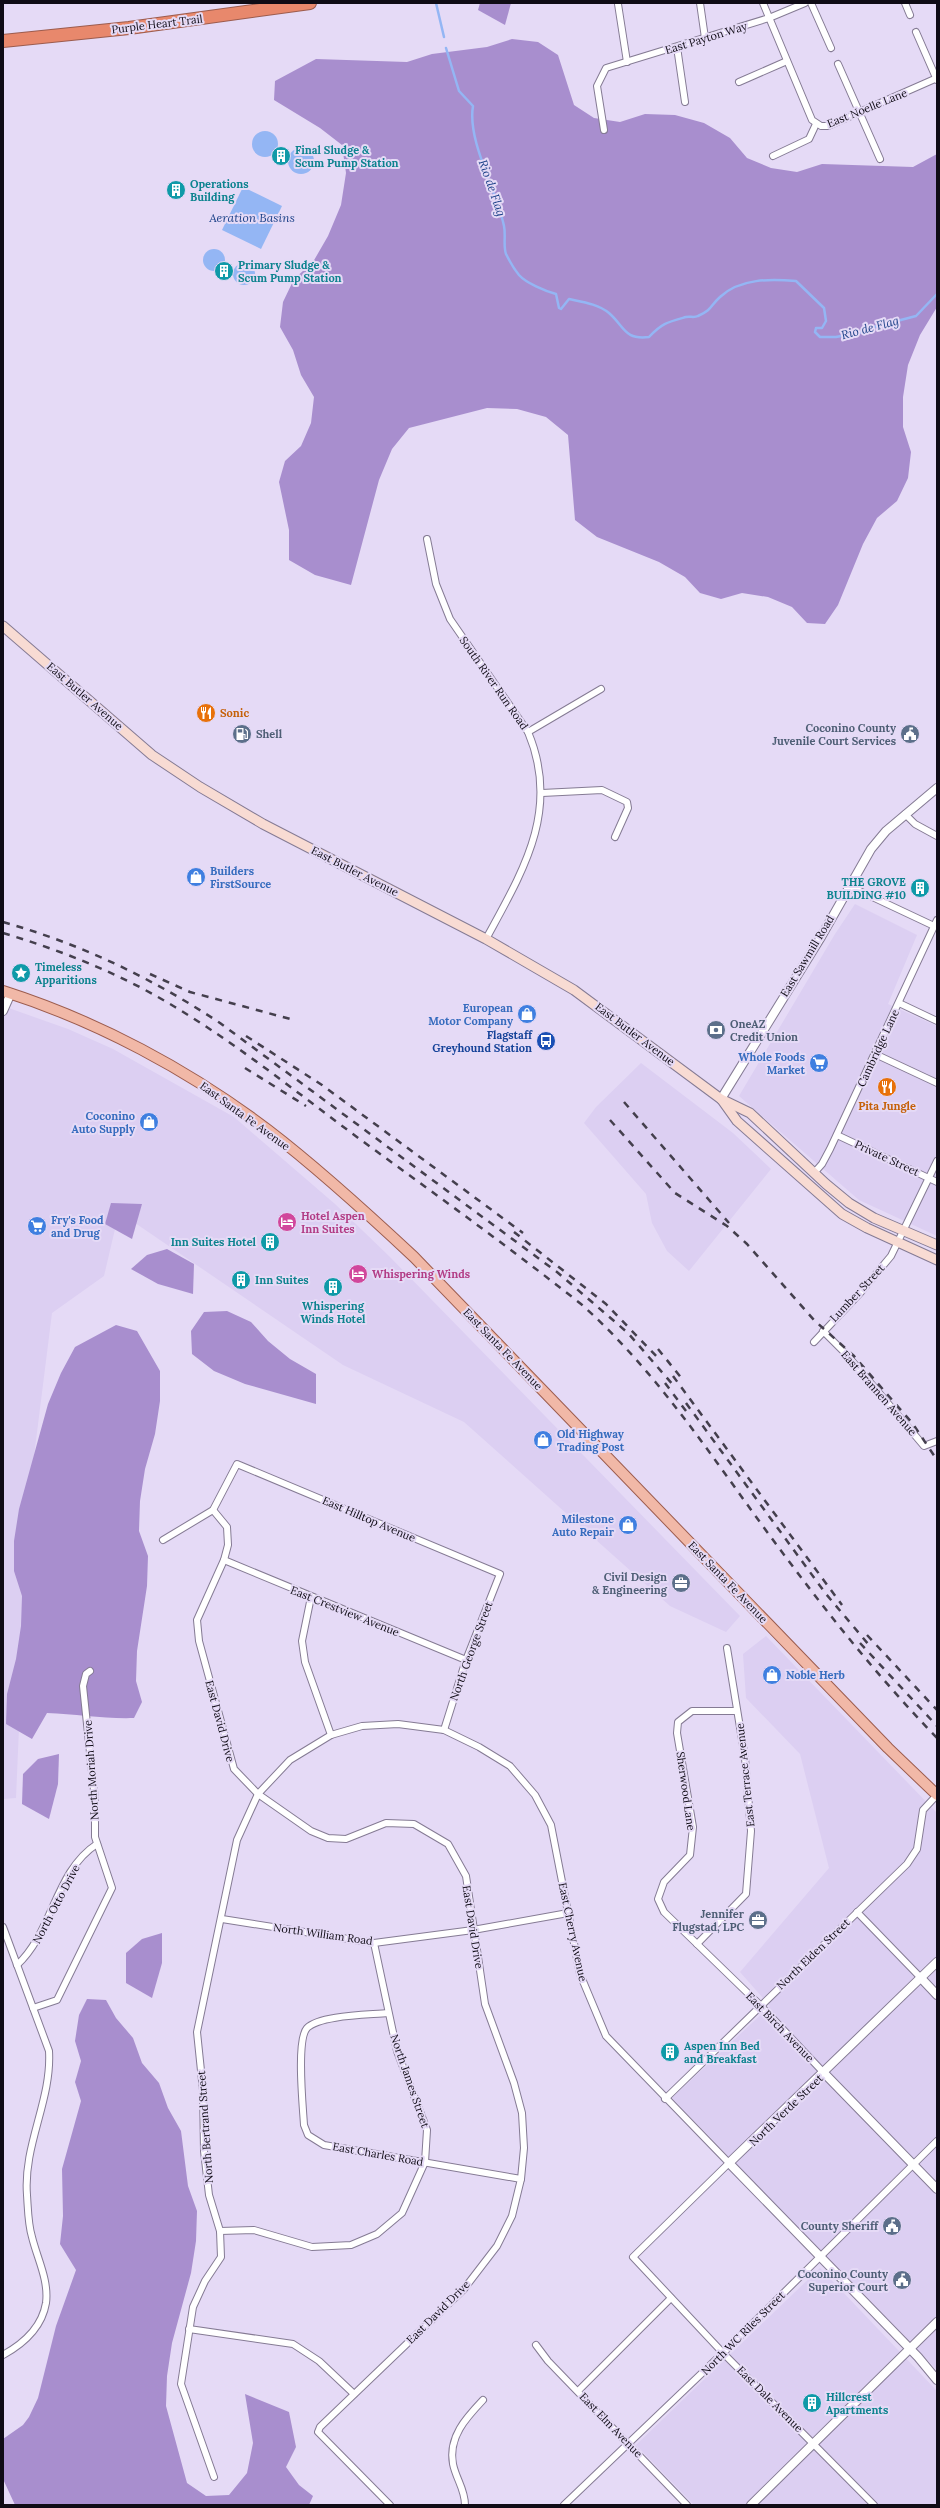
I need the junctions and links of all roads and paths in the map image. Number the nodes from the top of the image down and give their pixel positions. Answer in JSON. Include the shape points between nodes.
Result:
{"nodes":[{"id":1,"x":310,"y":3,"type":"edge"},
{"id":2,"x":700,"y":3,"type":"edge"},
{"id":3,"x":763,"y":3,"type":"edge"},
{"id":4,"x":805,"y":3,"type":"edge"},
{"id":5,"x":811,"y":3,"type":"edge"},
{"id":6,"x":905,"y":3,"type":"edge"},
{"id":7,"x":618,"y":4,"type":"edge"},
{"id":8,"x":910,"y":15,"type":"dead end"},
{"id":9,"x":769,"y":18,"type":"junction"},
{"id":10,"x":916,"y":32,"type":"dead end"},
{"id":11,"x":706,"y":38,"type":"junction"},
{"id":12,"x":3,"y":41,"type":"edge"},
{"id":13,"x":677,"y":47,"type":"junction"},
{"id":14,"x":831,"y":48,"type":"dead end"},
{"id":15,"x":787,"y":61,"type":"junction"},
{"id":16,"x":627,"y":62,"type":"junction"},
{"id":17,"x":838,"y":64,"type":"dead end"},
{"id":18,"x":937,"y":79,"type":"edge"},
{"id":19,"x":739,"y":82,"type":"dead end"},
{"id":20,"x":685,"y":102,"type":"dead end"},
{"id":21,"x":860,"y":112,"type":"junction"},
{"id":22,"x":816,"y":124,"type":"junction"},
{"id":23,"x":604,"y":130,"type":"dead end"},
{"id":24,"x":773,"y":156,"type":"dead end"},
{"id":25,"x":880,"y":159,"type":"dead end"},
{"id":26,"x":427,"y":539,"type":"dead end"},
{"id":27,"x":3,"y":626,"type":"edge"},
{"id":28,"x":602,"y":689,"type":"dead end"},
{"id":29,"x":528,"y":732,"type":"junction"},
{"id":30,"x":937,"y":788,"type":"edge"},
{"id":31,"x":542,"y":793,"type":"junction"},
{"id":32,"x":905,"y":814,"type":"junction"},
{"id":33,"x":937,"y":836,"type":"edge"},
{"id":34,"x":615,"y":837,"type":"dead end"},
{"id":35,"x":849,"y":886,"type":"junction"},
{"id":36,"x":937,"y":920,"type":"edge"},
{"id":37,"x":934,"y":926,"type":"junction"},
{"id":38,"x":486,"y":939,"type":"junction"},
{"id":39,"x":7,"y":992,"type":"edge"},
{"id":40,"x":899,"y":1003,"type":"junction"},
{"id":41,"x":3,"y":1011,"type":"edge"},
{"id":42,"x":937,"y":1020,"type":"edge"},
{"id":43,"x":875,"y":1054,"type":"junction"},
{"id":44,"x":937,"y":1083,"type":"edge"},
{"id":45,"x":721,"y":1099,"type":"junction"},
{"id":46,"x":837,"y":1135,"type":"junction"},
{"id":47,"x":937,"y":1161,"type":"edge"},
{"id":48,"x":814,"y":1173,"type":"junction"},
{"id":49,"x":929,"y":1179,"type":"junction"},
{"id":50,"x":937,"y":1182,"type":"edge"},
{"id":51,"x":905,"y":1231,"type":"junction"},
{"id":52,"x":898,"y":1244,"type":"junction"},
{"id":53,"x":937,"y":1245,"type":"edge"},
{"id":54,"x":937,"y":1260,"type":"edge"},
{"id":55,"x":823,"y":1331,"type":"junction"},
{"id":56,"x":814,"y":1342,"type":"dead end"},
{"id":57,"x":937,"y":1441,"type":"edge"},
{"id":58,"x":213,"y":1510,"type":"junction"},
{"id":59,"x":163,"y":1540,"type":"dead end"},
{"id":60,"x":224,"y":1560,"type":"junction"},
{"id":61,"x":500,"y":1574,"type":"joint"},
{"id":62,"x":311,"y":1597,"type":"junction"},
{"id":63,"x":727,"y":1648,"type":"dead end"},
{"id":64,"x":466,"y":1660,"type":"junction"},
{"id":65,"x":90,"y":1671,"type":"dead end"},
{"id":66,"x":737,"y":1711,"type":"junction"},
{"id":67,"x":444,"y":1730,"type":"junction"},
{"id":68,"x":331,"y":1735,"type":"junction"},
{"id":69,"x":258,"y":1794,"type":"junction"},
{"id":70,"x":937,"y":1795,"type":"edge"},
{"id":71,"x":97,"y":1844,"type":"junction"},
{"id":72,"x":857,"y":1912,"type":"junction"},
{"id":73,"x":568,"y":1913,"type":"junction"},
{"id":74,"x":222,"y":1919,"type":"junction"},
{"id":75,"x":3,"y":1927,"type":"edge"},
{"id":76,"x":473,"y":1930,"type":"junction"},
{"id":77,"x":374,"y":1943,"type":"junction"},
{"id":78,"x":697,"y":1944,"type":"junction"},
{"id":79,"x":937,"y":1962,"type":"edge"},
{"id":80,"x":17,"y":1965,"type":"junction"},
{"id":81,"x":920,"y":1978,"type":"junction"},
{"id":82,"x":937,"y":1995,"type":"edge"},
{"id":83,"x":760,"y":2005,"type":"junction"},
{"id":84,"x":33,"y":2008,"type":"junction"},
{"id":85,"x":388,"y":2013,"type":"junction"},
{"id":86,"x":824,"y":2073,"type":"junction"},
{"id":87,"x":665,"y":2099,"type":"junction"},
{"id":88,"x":937,"y":2141,"type":"edge"},
{"id":89,"x":425,"y":2162,"type":"junction"},
{"id":90,"x":730,"y":2163,"type":"junction"},
{"id":91,"x":913,"y":2164,"type":"junction"},
{"id":92,"x":521,"y":2178,"type":"junction"},
{"id":93,"x":937,"y":2189,"type":"edge"},
{"id":94,"x":220,"y":2231,"type":"junction"},
{"id":95,"x":820,"y":2256,"type":"junction"},
{"id":96,"x":633,"y":2257,"type":"joint"},
{"id":97,"x":671,"y":2298,"type":"junction"},
{"id":98,"x":937,"y":2322,"type":"edge"},
{"id":99,"x":188,"y":2329,"type":"junction"},
{"id":100,"x":536,"y":2345,"type":"dead end"},
{"id":101,"x":910,"y":2349,"type":"junction"},
{"id":102,"x":723,"y":2353,"type":"junction"},
{"id":103,"x":3,"y":2355,"type":"edge"},
{"id":104,"x":937,"y":2380,"type":"edge"},
{"id":105,"x":578,"y":2391,"type":"junction"},
{"id":106,"x":354,"y":2394,"type":"junction"},
{"id":107,"x":483,"y":2400,"type":"dead end"},
{"id":108,"x":629,"y":2444,"type":"junction"},
{"id":109,"x":815,"y":2444,"type":"junction"},
{"id":110,"x":214,"y":2477,"type":"dead end"},
{"id":111,"x":390,"y":2505,"type":"edge"},
{"id":112,"x":465,"y":2505,"type":"edge"},
{"id":113,"x":564,"y":2505,"type":"edge"},
{"id":114,"x":687,"y":2505,"type":"edge"},
{"id":115,"x":751,"y":2505,"type":"edge"},
{"id":116,"x":874,"y":2505,"type":"edge"}],
"edges":[{"from":1,"to":12,"type":"highway","name":"Purple Heart Trail","via":[[152,26]]},
{"from":2,"to":11,"type":"street"},
{"from":3,"to":9,"type":"street","name":"East Noelle Lane"},
{"from":4,"to":9,"type":"street","name":"East Payton Way"},
{"from":5,"to":14,"type":"street"},
{"from":6,"to":8,"type":"street"},
{"from":7,"to":16,"type":"street"},
{"from":9,"to":11,"type":"street","name":"East Payton Way"},
{"from":9,"to":15,"type":"street","name":"East Noelle Lane"},
{"from":10,"to":18,"type":"street"},
{"from":11,"to":13,"type":"street","name":"East Payton Way"},
{"from":13,"to":16,"type":"street","name":"East Payton Way"},
{"from":13,"to":20,"type":"street"},
{"from":15,"to":19,"type":"street"},
{"from":15,"to":22,"type":"street","name":"East Noelle Lane"},
{"from":16,"to":23,"type":"street","name":"East Payton Way","via":[[606,68],[597,86]]},
{"from":17,"to":21,"type":"street"},
{"from":18,"to":21,"type":"street","name":"East Noelle Lane"},
{"from":21,"to":22,"type":"street","name":"East Noelle Lane","via":[[828,126]]},
{"from":21,"to":25,"type":"street"},
{"from":22,"to":24,"type":"street","via":[[809,140]]},
{"from":26,"to":29,"type":"street","name":"South River Run Road","via":[[436,584],[450,619]]},
{"from":27,"to":38,"type":"main road","name":"East Butler Avenue","via":[[152,755],[200,787],[263,824]]},
{"from":28,"to":29,"type":"street"},
{"from":29,"to":31,"type":"street","name":"South River Run Road","via":[[537,752]]},
{"from":30,"to":32,"type":"street","name":"East Sawmill Road"},
{"from":31,"to":34,"type":"street","via":[[602,790],[627,802],[628,808]]},
{"from":31,"to":38,"type":"street","name":"South River Run Road","via":[[539,824],[531,846]]},
{"from":32,"to":33,"type":"street","via":[[915,824]]},
{"from":32,"to":35,"type":"street","name":"East Sawmill Road","via":[[871,849]]},
{"from":35,"to":37,"type":"street"},
{"from":35,"to":45,"type":"street","name":"East Sawmill Road","via":[[821,937]]},
{"from":36,"to":37,"type":"street","name":"Cambridge Lane"},
{"from":37,"to":40,"type":"street","name":"Cambridge Lane"},
{"from":38,"to":45,"type":"main road","name":"East Butler Avenue","via":[[574,990]]},
{"from":39,"to":41,"type":"street"},
{"from":39,"to":70,"type":"main road","name":"East Santa Fe Avenue","via":[[108,1033],[190,1077],[268,1130],[360,1207],[414,1257],[888,1748]]},
{"from":40,"to":42,"type":"street"},
{"from":40,"to":43,"type":"street","name":"Cambridge Lane"},
{"from":43,"to":44,"type":"street"},
{"from":43,"to":46,"type":"street","name":"Cambridge Lane"},
{"from":45,"to":48,"type":"main road","name":"East Butler Avenue","via":[[750,1113]]},
{"from":45,"to":52,"type":"main road","name":"East Butler Avenue","via":[[737,1121],[842,1214]]},
{"from":46,"to":48,"type":"street","name":"Cambridge Lane","via":[[822,1164]]},
{"from":46,"to":49,"type":"street","name":"Private Street"},
{"from":47,"to":49,"type":"street","name":"Lumber Street"},
{"from":48,"to":51,"type":"main road","name":"East Butler Avenue","via":[[849,1203],[874,1218]]},
{"from":49,"to":50,"type":"street","name":"Private Street"},
{"from":49,"to":51,"type":"street","name":"Lumber Street"},
{"from":51,"to":52,"type":"street","name":"Lumber Street"},
{"from":51,"to":53,"type":"main road","name":"East Butler Avenue"},
{"from":52,"to":54,"type":"main road","name":"East Butler Avenue"},
{"from":52,"to":55,"type":"street","name":"Lumber Street","via":[[861,1292]]},
{"from":55,"to":56,"type":"street","name":"Lumber Street"},
{"from":55,"to":57,"type":"street","name":"East Brannen Avenue","via":[[924,1446]]},
{"from":58,"to":59,"type":"street"},
{"from":58,"to":60,"type":"street","name":"East David Drive","via":[[227,1527],[228,1544]]},
{"from":58,"to":61,"type":"street","name":"East Hilltop Avenue","via":[[237,1464]]},
{"from":60,"to":62,"type":"street","name":"East Crestview Avenue"},
{"from":60,"to":69,"type":"street","name":"East David Drive","via":[[196,1620],[198,1641],[234,1769]]},
{"from":61,"to":64,"type":"street","name":"North George Street"},
{"from":62,"to":64,"type":"street","name":"East Crestview Avenue"},
{"from":62,"to":68,"type":"street","via":[[302,1641],[305,1662]]},
{"from":63,"to":66,"type":"street","name":"East Terrace Avenue"},
{"from":64,"to":67,"type":"street","name":"North George Street"},
{"from":65,"to":71,"type":"street","name":"North Moriah Drive","via":[[86,1674],[83,1686]]},
{"from":66,"to":78,"type":"street","name":"East Terrace Avenue","via":[[745,1758],[751,1831],[746,1894]]},
{"from":66,"to":78,"type":"street","name":"Sherwood Lane","via":[[692,1711],[678,1722],[677,1733],[693,1827],[691,1848],[690,1855],[664,1882],[658,1899],[664,1912]]},
{"from":67,"to":68,"type":"street","name":"East Cherry Avenue","via":[[398,1724],[362,1726]]},
{"from":67,"to":73,"type":"street","name":"East Cherry Avenue","via":[[510,1766],[535,1795],[551,1825]]},
{"from":68,"to":69,"type":"street","name":"East Cherry Avenue","via":[[290,1760]]},
{"from":69,"to":74,"type":"street","name":"North Bertrand Street","via":[[237,1840]]},
{"from":69,"to":76,"type":"street","name":"East David Drive","via":[[311,1831],[328,1838],[346,1839],[386,1823],[414,1824],[448,1844],[466,1876]]},
{"from":70,"to":72,"type":"street","name":"North Elden Street","via":[[923,1810],[914,1855],[898,1874]]},
{"from":71,"to":80,"type":"street","name":"North Otto Drive","via":[[83,1854],[68,1877],[33,1948]]},
{"from":71,"to":84,"type":"street","name":"North Moriah Drive","via":[[112,1888],[57,2000]]},
{"from":72,"to":81,"type":"street"},
{"from":72,"to":83,"type":"street","name":"North Elden Street"},
{"from":73,"to":76,"type":"street","name":"North William Road"},
{"from":73,"to":87,"type":"street","name":"East Cherry Avenue","via":[[580,1974],[606,2036]]},
{"from":74,"to":77,"type":"street","name":"North William Road"},
{"from":74,"to":94,"type":"street","name":"North Bertrand Street","via":[[197,2032],[209,2195]]},
{"from":75,"to":80,"type":"street"},
{"from":76,"to":77,"type":"street","name":"North William Road"},
{"from":76,"to":92,"type":"street","name":"East David Drive","via":[[485,2004],[514,2083],[522,2113],[524,2148]]},
{"from":77,"to":85,"type":"street","name":"North James Street"},
{"from":78,"to":83,"type":"street","name":"East Birch Avenue"},
{"from":79,"to":81,"type":"street","name":"North Verde Street"},
{"from":80,"to":84,"type":"street"},
{"from":81,"to":82,"type":"street"},
{"from":81,"to":86,"type":"street","name":"North Verde Street"},
{"from":83,"to":86,"type":"street","name":"East Birch Avenue"},
{"from":83,"to":87,"type":"street","name":"North Elden Street"},
{"from":84,"to":103,"type":"street","via":[[49,2051],[50,2070],[31,2142],[26,2194],[31,2236],[43,2273],[46,2302],[37,2327],[16,2348]]},
{"from":85,"to":89,"type":"street","name":"North James Street","via":[[397,2051],[428,2130]]},
{"from":85,"to":89,"type":"street","name":"East Charles Road","via":[[324,2020],[307,2028],[301,2042],[304,2125],[308,2135],[324,2145]]},
{"from":86,"to":90,"type":"street","name":"North Verde Street"},
{"from":86,"to":91,"type":"street","name":"East Birch Avenue"},
{"from":87,"to":90,"type":"street","name":"East Cherry Avenue"},
{"from":88,"to":91,"type":"street","name":"North WC Riles Street"},
{"from":89,"to":92,"type":"street","name":"East Charles Road"},
{"from":89,"to":94,"type":"street","name":"North James Street","via":[[402,2213],[377,2234],[351,2245],[312,2247],[254,2230]]},
{"from":90,"to":95,"type":"street","name":"East Cherry Avenue"},
{"from":90,"to":96,"type":"street","name":"North Verde Street"},
{"from":91,"to":93,"type":"street","name":"East Birch Avenue"},
{"from":91,"to":95,"type":"street","name":"North WC Riles Street"},
{"from":92,"to":106,"type":"street","name":"East David Drive","via":[[512,2216],[497,2246],[464,2289]]},
{"from":94,"to":99,"type":"street","name":"North Bertrand Street","via":[[221,2257],[205,2281],[193,2307]]},
{"from":95,"to":101,"type":"street","name":"East Cherry Avenue"},
{"from":95,"to":102,"type":"street","name":"North WC Riles Street"},
{"from":96,"to":97,"type":"street","name":"East Dale Avenue"},
{"from":97,"to":102,"type":"street","name":"East Dale Avenue"},
{"from":97,"to":105,"type":"street"},
{"from":98,"to":101,"type":"street"},
{"from":99,"to":106,"type":"street","via":[[293,2344],[319,2361]]},
{"from":99,"to":110,"type":"street","name":"North Bertrand Street","via":[[181,2384]]},
{"from":100,"to":105,"type":"street","name":"East Elm Avenue","via":[[545,2358]]},
{"from":101,"to":104,"type":"street","name":"East Cherry Avenue"},
{"from":101,"to":109,"type":"street"},
{"from":102,"to":108,"type":"street","name":"North WC Riles Street"},
{"from":102,"to":109,"type":"street","name":"East Dale Avenue"},
{"from":105,"to":108,"type":"street","name":"East Elm Avenue"},
{"from":106,"to":111,"type":"street","name":"East David Drive","via":[[318,2432]]},
{"from":107,"to":112,"type":"street","via":[[464,2419],[453,2441],[453,2464],[465,2494]]},
{"from":108,"to":113,"type":"street","name":"North WC Riles Street"},
{"from":108,"to":114,"type":"street","name":"East Elm Avenue"},
{"from":109,"to":115,"type":"street"},
{"from":109,"to":116,"type":"street","name":"East Dale Avenue"}]}
